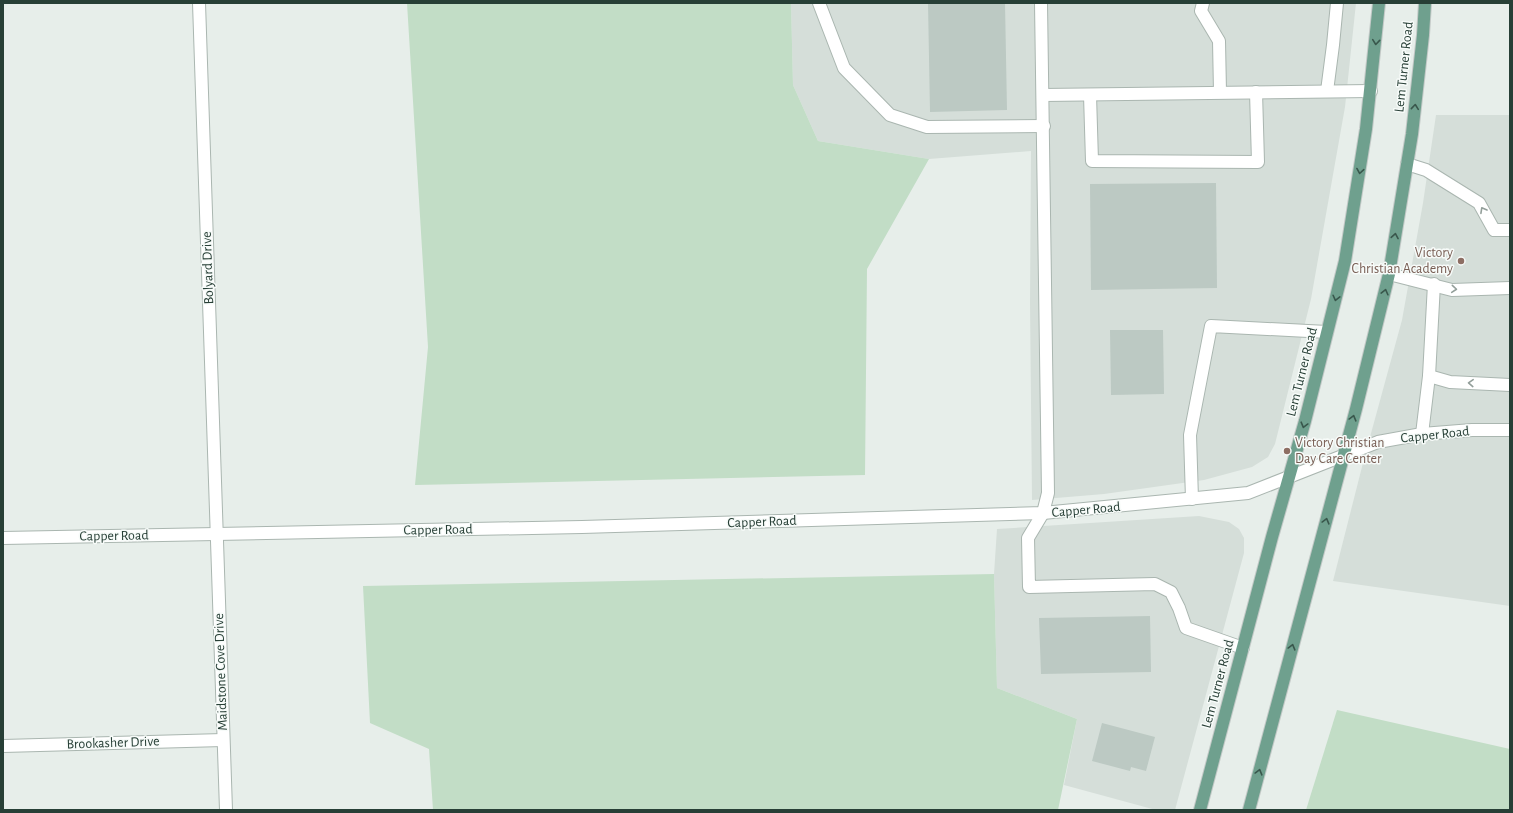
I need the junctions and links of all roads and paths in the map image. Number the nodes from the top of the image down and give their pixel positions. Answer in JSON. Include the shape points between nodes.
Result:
{"nodes":[{"id":1,"x":199,"y":3,"type":"edge"},
{"id":2,"x":819,"y":3,"type":"edge"},
{"id":3,"x":1041,"y":3,"type":"edge"},
{"id":4,"x":1202,"y":3,"type":"edge"},
{"id":5,"x":1337,"y":3,"type":"edge"},
{"id":6,"x":1379,"y":3,"type":"edge"},
{"id":7,"x":1425,"y":3,"type":"edge"},
{"id":8,"x":1371,"y":91,"type":"junction"},
{"id":9,"x":1220,"y":92,"type":"junction"},
{"id":10,"x":1256,"y":92,"type":"junction"},
{"id":11,"x":1327,"y":92,"type":"junction"},
{"id":12,"x":1043,"y":95,"type":"junction"},
{"id":13,"x":1090,"y":95,"type":"junction"},
{"id":14,"x":1044,"y":126,"type":"junction"},
{"id":15,"x":1408,"y":164,"type":"junction"},
{"id":16,"x":1510,"y":230,"type":"edge"},
{"id":17,"x":1389,"y":274,"type":"junction"},
{"id":18,"x":1434,"y":284,"type":"junction"},
{"id":19,"x":1510,"y":288,"type":"edge"},
{"id":20,"x":1327,"y":332,"type":"junction"},
{"id":21,"x":1429,"y":376,"type":"junction"},
{"id":22,"x":1510,"y":385,"type":"edge"},
{"id":23,"x":1510,"y":430,"type":"edge"},
{"id":24,"x":1422,"y":434,"type":"junction"},
{"id":25,"x":1343,"y":456,"type":"junction"},
{"id":26,"x":1290,"y":476,"type":"junction"},
{"id":27,"x":1192,"y":499,"type":"junction"},
{"id":28,"x":1043,"y":514,"type":"junction"},
{"id":29,"x":216,"y":534,"type":"junction"},
{"id":30,"x":3,"y":538,"type":"edge"},
{"id":31,"x":1243,"y":648,"type":"junction"},
{"id":32,"x":223,"y":740,"type":"junction"},
{"id":33,"x":3,"y":746,"type":"edge"},
{"id":34,"x":226,"y":810,"type":"edge"},
{"id":35,"x":1200,"y":810,"type":"edge"},
{"id":36,"x":1249,"y":810,"type":"edge"}],
"edges":[{"from":1,"to":29,"type":"street","name":"Bolyard Drive"},
{"from":2,"to":14,"type":"street","via":[[844,68],[890,115],[927,127]]},
{"from":3,"to":12,"type":"street"},
{"from":4,"to":9,"type":"street","via":[[1201,11],[1219,41]]},
{"from":5,"to":11,"type":"street"},
{"from":6,"to":8,"type":"main road","name":"Lem Turner Road","one_way":true},
{"from":15,"to":7,"type":"main road","name":"Lem Turner Road","one_way":true},
{"from":8,"to":11,"type":"street"},
{"from":8,"to":20,"type":"main road","name":"Lem Turner Road","one_way":true,"via":[[1345,261]]},
{"from":9,"to":10,"type":"street"},
{"from":9,"to":13,"type":"street"},
{"from":10,"to":11,"type":"street"},
{"from":10,"to":13,"type":"street","via":[[1258,162],[1092,161]]},
{"from":12,"to":13,"type":"street"},
{"from":12,"to":14,"type":"street"},
{"from":14,"to":28,"type":"street","via":[[1048,493]]},
{"from":16,"to":15,"type":"street","one_way":true,"via":[[1494,230],[1478,203],[1426,170]]},
{"from":17,"to":15,"type":"main road","name":"Lem Turner Road","one_way":true},
{"from":17,"to":18,"type":"street"},
{"from":25,"to":17,"type":"main road","name":"Lem Turner Road","one_way":true},
{"from":18,"to":19,"type":"street","one_way":true,"via":[[1452,290]]},
{"from":18,"to":21,"type":"street"},
{"from":20,"to":26,"type":"main road","name":"Lem Turner Road","one_way":true},
{"from":20,"to":27,"type":"street","via":[[1212,326],[1190,435]]},
{"from":22,"to":21,"type":"street","one_way":true,"via":[[1450,382]]},
{"from":21,"to":24,"type":"street"},
{"from":23,"to":24,"type":"street","name":"Capper Road"},
{"from":24,"to":25,"type":"street","name":"Capper Road","via":[[1378,442]]},
{"from":25,"to":26,"type":"street","name":"Capper Road"},
{"from":36,"to":25,"type":"main road","name":"Lem Turner Road","one_way":true},
{"from":26,"to":27,"type":"street","name":"Capper Road","via":[[1248,493]]},
{"from":26,"to":31,"type":"main road","name":"Lem Turner Road"},
{"from":27,"to":28,"type":"street","name":"Capper Road"},
{"from":28,"to":29,"type":"street","name":"Capper Road","via":[[582,528]]},
{"from":28,"to":31,"type":"street","via":[[1028,538],[1029,587],[1155,584],[1171,592],[1186,628]]},
{"from":29,"to":30,"type":"street","name":"Capper Road"},
{"from":29,"to":32,"type":"street","name":"Maidstone Cove Drive"},
{"from":31,"to":35,"type":"main road","name":"Lem Turner Road"},
{"from":32,"to":33,"type":"street","name":"Brookasher Drive"},
{"from":32,"to":34,"type":"street","name":"Maidstone Cove Drive"}]}
